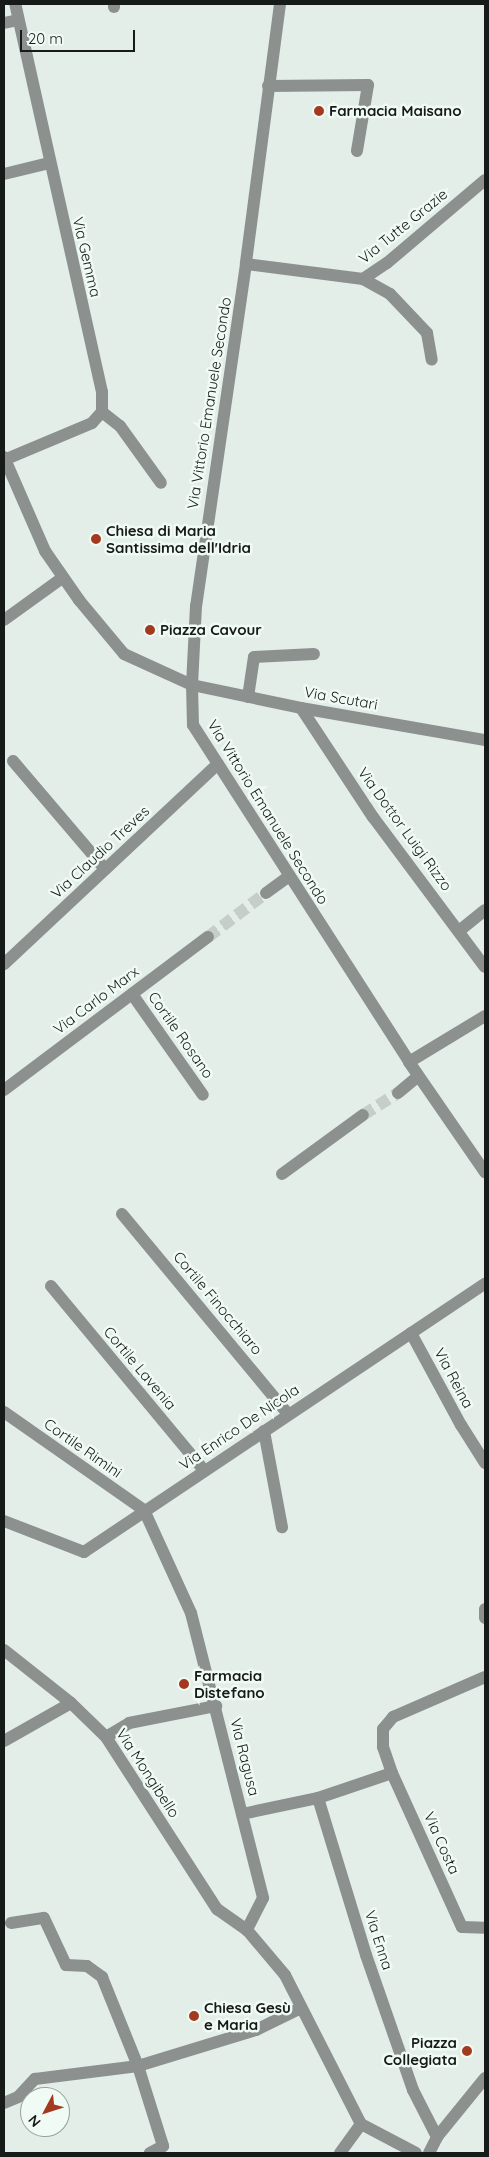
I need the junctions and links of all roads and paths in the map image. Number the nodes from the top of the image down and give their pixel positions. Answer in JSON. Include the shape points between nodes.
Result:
{"nodes":[{"id":1,"x":14,"y":4,"type":"edge"},
{"id":2,"x":280,"y":4,"type":"edge"},
{"id":3,"x":18,"y":20,"type":"junction"},
{"id":4,"x":4,"y":23,"type":"edge"},
{"id":5,"x":268,"y":86,"type":"junction"},
{"id":6,"x":357,"y":151,"type":"dead end"},
{"id":7,"x":49,"y":163,"type":"junction"},
{"id":8,"x":4,"y":174,"type":"edge"},
{"id":9,"x":485,"y":180,"type":"edge"},
{"id":10,"x":246,"y":264,"type":"junction"},
{"id":11,"x":363,"y":280,"type":"junction"},
{"id":12,"x":432,"y":360,"type":"dead end"},
{"id":13,"x":102,"y":412,"type":"junction"},
{"id":14,"x":4,"y":459,"type":"edge"},
{"id":15,"x":161,"y":483,"type":"dead end"},
{"id":16,"x":62,"y":578,"type":"junction"},
{"id":17,"x":4,"y":620,"type":"edge"},
{"id":18,"x":314,"y":654,"type":"dead end"},
{"id":19,"x":192,"y":685,"type":"junction"},
{"id":20,"x":248,"y":697,"type":"junction"},
{"id":21,"x":301,"y":708,"type":"junction"},
{"id":22,"x":485,"y":740,"type":"edge"},
{"id":23,"x":13,"y":761,"type":"dead end"},
{"id":24,"x":218,"y":764,"type":"junction"},
{"id":25,"x":105,"y":869,"type":"junction"},
{"id":26,"x":289,"y":876,"type":"junction"},
{"id":27,"x":266,"y":893,"type":"tunnel mouth"},
{"id":28,"x":485,"y":910,"type":"edge"},
{"id":29,"x":459,"y":931,"type":"junction"},
{"id":30,"x":208,"y":937,"type":"tunnel mouth"},
{"id":31,"x":4,"y":964,"type":"edge"},
{"id":32,"x":485,"y":967,"type":"edge"},
{"id":33,"x":132,"y":994,"type":"junction"},
{"id":34,"x":485,"y":1016,"type":"edge"},
{"id":35,"x":409,"y":1062,"type":"junction"},
{"id":36,"x":418,"y":1076,"type":"junction"},
{"id":37,"x":4,"y":1090,"type":"edge"},
{"id":38,"x":398,"y":1093,"type":"tunnel mouth"},
{"id":39,"x":203,"y":1095,"type":"dead end"},
{"id":40,"x":364,"y":1116,"type":"tunnel mouth"},
{"id":41,"x":485,"y":1172,"type":"edge"},
{"id":42,"x":282,"y":1174,"type":"dead end"},
{"id":43,"x":122,"y":1214,"type":"dead end"},
{"id":44,"x":485,"y":1284,"type":"edge"},
{"id":45,"x":51,"y":1286,"type":"dead end"},
{"id":46,"x":411,"y":1333,"type":"junction"},
{"id":47,"x":4,"y":1412,"type":"edge"},
{"id":48,"x":288,"y":1414,"type":"junction"},
{"id":49,"x":264,"y":1430,"type":"junction"},
{"id":50,"x":485,"y":1463,"type":"edge"},
{"id":51,"x":204,"y":1470,"type":"junction"},
{"id":52,"x":144,"y":1510,"type":"junction"},
{"id":53,"x":4,"y":1521,"type":"edge"},
{"id":54,"x":282,"y":1527,"type":"dead end"},
{"id":55,"x":485,"y":1609,"type":"edge"},
{"id":56,"x":485,"y":1618,"type":"edge"},
{"id":57,"x":4,"y":1650,"type":"edge"},
{"id":58,"x":485,"y":1677,"type":"edge"},
{"id":59,"x":71,"y":1703,"type":"junction"},
{"id":60,"x":216,"y":1706,"type":"junction"},
{"id":61,"x":106,"y":1737,"type":"junction"},
{"id":62,"x":4,"y":1741,"type":"edge"},
{"id":63,"x":392,"y":1773,"type":"junction"},
{"id":64,"x":318,"y":1798,"type":"junction"},
{"id":65,"x":242,"y":1814,"type":"junction"},
{"id":66,"x":10,"y":1923,"type":"dead end"},
{"id":67,"x":485,"y":1928,"type":"edge"},
{"id":68,"x":247,"y":1930,"type":"junction"},
{"id":69,"x":301,"y":2008,"type":"junction"},
{"id":70,"x":138,"y":2066,"type":"junction"},
{"id":71,"x":485,"y":2078,"type":"edge"},
{"id":72,"x":4,"y":2103,"type":"edge"},
{"id":73,"x":361,"y":2124,"type":"junction"},
{"id":74,"x":437,"y":2137,"type":"junction"},
{"id":75,"x":150,"y":2153,"type":"edge"},
{"id":76,"x":340,"y":2153,"type":"edge"},
{"id":77,"x":416,"y":2153,"type":"edge"},
{"id":78,"x":429,"y":2153,"type":"edge"}],
"edges":[{"from":1,"to":3,"type":"street","name":"Via Gemma"},
{"from":2,"to":5,"type":"street","name":"Via Vittorio Emanuele Secondo"},
{"from":3,"to":4,"type":"street"},
{"from":3,"to":7,"type":"street","name":"Via Gemma"},
{"from":5,"to":6,"type":"street","via":[[368,85]]},
{"from":5,"to":10,"type":"street","name":"Via Vittorio Emanuele Secondo"},
{"from":7,"to":8,"type":"street"},
{"from":7,"to":13,"type":"street","name":"Via Gemma","via":[[102,392]]},
{"from":9,"to":11,"type":"street","name":"Via Tutte Grazie"},
{"from":10,"to":11,"type":"street","name":"Via Tutte Grazie"},
{"from":10,"to":19,"type":"street","name":"Via Vittorio Emanuele Secondo","via":[[210,492],[196,606]]},
{"from":11,"to":12,"type":"street","via":[[390,294],[427,333]]},
{"from":13,"to":14,"type":"street","via":[[92,422]]},
{"from":13,"to":15,"type":"street","via":[[120,426]]},
{"from":14,"to":16,"type":"street","name":"Via Scutari","via":[[45,551]]},
{"from":16,"to":17,"type":"street"},
{"from":16,"to":19,"type":"street","name":"Via Scutari","via":[[124,654]]},
{"from":18,"to":20,"type":"street","via":[[254,657]]},
{"from":19,"to":20,"type":"street","name":"Via Scutari"},
{"from":19,"to":24,"type":"street","name":"Via Vittorio Emanuele Secondo","via":[[193,725]]},
{"from":20,"to":21,"type":"street","name":"Via Scutari"},
{"from":21,"to":22,"type":"street","name":"Via Scutari"},
{"from":21,"to":29,"type":"street","name":"Via Dottor Luigi Rizzo","via":[[373,817]]},
{"from":23,"to":25,"type":"street"},
{"from":24,"to":25,"type":"street","name":"Via Claudio Treves"},
{"from":24,"to":26,"type":"street","name":"Via Vittorio Emanuele Secondo"},
{"from":25,"to":31,"type":"street","name":"Via Claudio Treves"},
{"from":26,"to":27,"type":"street"},
{"from":26,"to":35,"type":"street","name":"Via Vittorio Emanuele Secondo"},
{"from":28,"to":29,"type":"street"},
{"from":29,"to":32,"type":"street","name":"Via Dottor Luigi Rizzo"},
{"from":30,"to":33,"type":"street","name":"Via Carlo Marx"},
{"from":33,"to":37,"type":"street","name":"Via Carlo Marx"},
{"from":33,"to":39,"type":"street","name":"Cortile Rosano"},
{"from":34,"to":35,"type":"street"},
{"from":35,"to":36,"type":"street","name":"Via Vittorio Emanuele Secondo"},
{"from":36,"to":38,"type":"street"},
{"from":36,"to":41,"type":"street","name":"Via Vittorio Emanuele Secondo"},
{"from":40,"to":42,"type":"street"},
{"from":43,"to":48,"type":"street","name":"Cortile Finocchiaro"},
{"from":44,"to":46,"type":"street","name":"Via Enrico De Nicola"},
{"from":45,"to":51,"type":"street","name":"Cortile Lavenia"},
{"from":46,"to":48,"type":"street","name":"Via Enrico De Nicola"},
{"from":46,"to":50,"type":"street","name":"Via Reina"},
{"from":47,"to":52,"type":"street","name":"Cortile Rimini"},
{"from":48,"to":49,"type":"street","name":"Via Enrico De Nicola"},
{"from":49,"to":51,"type":"street","name":"Via Enrico De Nicola"},
{"from":49,"to":54,"type":"street"},
{"from":51,"to":52,"type":"street","name":"Via Enrico De Nicola"},
{"from":52,"to":53,"type":"street","name":"Via Enrico De Nicola","via":[[84,1552]]},
{"from":52,"to":60,"type":"street","name":"Via Ragusa","via":[[191,1612]]},
{"from":55,"to":56,"type":"street"},
{"from":57,"to":59,"type":"street","name":"Via Mongibello"},
{"from":58,"to":63,"type":"street","name":"Via Costa","via":[[393,1717],[383,1729],[383,1747]]},
{"from":59,"to":61,"type":"street","name":"Via Mongibello"},
{"from":59,"to":62,"type":"street"},
{"from":60,"to":61,"type":"street","via":[[129,1723]]},
{"from":60,"to":65,"type":"street","name":"Via Ragusa"},
{"from":61,"to":68,"type":"street","name":"Via Mongibello","via":[[216,1909]]},
{"from":63,"to":64,"type":"street"},
{"from":63,"to":67,"type":"street","name":"Via Costa","via":[[462,1927]]},
{"from":64,"to":65,"type":"street"},
{"from":64,"to":74,"type":"street","name":"Via Enna","via":[[366,1955],[413,2090]]},
{"from":65,"to":68,"type":"street","name":"Via Ragusa","via":[[263,1898]]},
{"from":66,"to":70,"type":"street","via":[[44,1918],[66,1965],[87,1966],[102,1977]]},
{"from":68,"to":69,"type":"street","name":"Via Mongibello","via":[[284,1975]]},
{"from":69,"to":70,"type":"street","via":[[256,2030]]},
{"from":69,"to":73,"type":"street","name":"Via Mongibello"},
{"from":70,"to":72,"type":"street","via":[[35,2079],[18,2097]]},
{"from":70,"to":75,"type":"street","via":[[163,2146]]},
{"from":71,"to":74,"type":"street"},
{"from":73,"to":76,"type":"street"},
{"from":73,"to":77,"type":"street"},
{"from":74,"to":78,"type":"street"}]}
